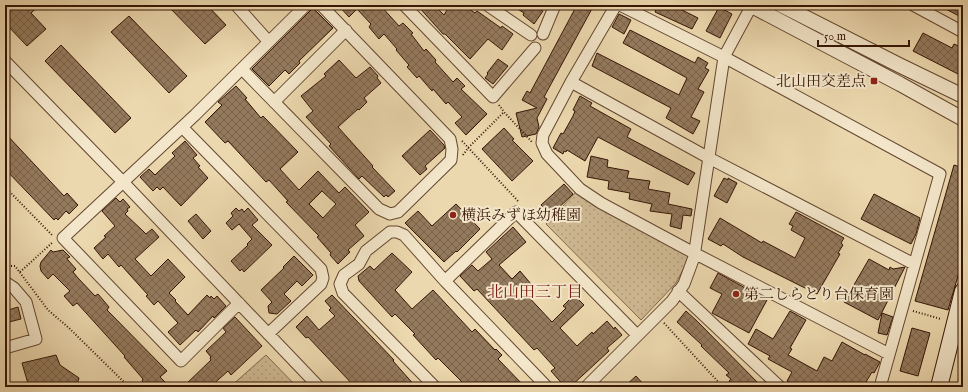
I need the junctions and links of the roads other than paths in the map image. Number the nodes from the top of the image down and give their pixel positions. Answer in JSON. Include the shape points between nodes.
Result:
{"nodes":[{"id":1,"x":236,"y":5,"type":"edge"},
{"id":2,"x":306,"y":5,"type":"edge"},
{"id":3,"x":321,"y":5,"type":"edge"},
{"id":4,"x":406,"y":5,"type":"edge"},
{"id":5,"x":487,"y":5,"type":"edge"},
{"id":6,"x":555,"y":5,"type":"edge"},
{"id":7,"x":616,"y":5,"type":"edge"},
{"id":8,"x":620,"y":5,"type":"edge"},
{"id":9,"x":752,"y":5,"type":"edge"},
{"id":10,"x":781,"y":5,"type":"edge"},
{"id":11,"x":913,"y":5,"type":"edge"},
{"id":12,"x":346,"y":30,"type":"junction"},
{"id":13,"x":963,"y":32,"type":"edge"},
{"id":14,"x":543,"y":34,"type":"dead end"},
{"id":15,"x":531,"y":35,"type":"dead end"},
{"id":16,"x":269,"y":42,"type":"junction"},
{"id":17,"x":535,"y":48,"type":"dead end"},
{"id":18,"x":724,"y":57,"type":"junction"},
{"id":19,"x":5,"y":61,"type":"edge"},
{"id":20,"x":242,"y":69,"type":"junction"},
{"id":21,"x":571,"y":82,"type":"junction"},
{"id":22,"x":963,"y":96,"type":"edge"},
{"id":23,"x":274,"y":102,"type":"junction"},
{"id":24,"x":963,"y":119,"type":"edge"},
{"id":25,"x":182,"y":127,"type":"junction"},
{"id":26,"x":709,"y":158,"type":"junction"},
{"id":27,"x":123,"y":182,"type":"junction"},
{"id":28,"x":694,"y":253,"type":"junction"},
{"id":29,"x":914,"y":264,"type":"junction"},
{"id":30,"x":445,"y":281,"type":"junction"},
{"id":31,"x":5,"y":282,"type":"edge"},
{"id":32,"x":678,"y":291,"type":"junction"},
{"id":33,"x":963,"y":292,"type":"edge"},
{"id":34,"x":239,"y":303,"type":"junction"},
{"id":35,"x":268,"y":334,"type":"junction"},
{"id":36,"x":637,"y":335,"type":"junction"},
{"id":37,"x":5,"y":348,"type":"edge"},
{"id":38,"x":889,"y":354,"type":"junction"},
{"id":39,"x":319,"y":387,"type":"edge"},
{"id":40,"x":434,"y":387,"type":"edge"},
{"id":41,"x":547,"y":387,"type":"edge"},
{"id":42,"x":586,"y":387,"type":"edge"},
{"id":43,"x":780,"y":387,"type":"edge"},
{"id":44,"x":880,"y":387,"type":"edge"},
{"id":45,"x":939,"y":387,"type":"edge"}],
"edges":[{"from":1,"to":16,"type":"street"},
{"from":2,"to":16,"type":"street"},
{"from":3,"to":12,"type":"street"},
{"from":4,"to":17,"type":"street","via":[[493,97]]},
{"from":5,"to":15,"type":"street"},
{"from":6,"to":14,"type":"street"},
{"from":7,"to":21,"type":"street"},
{"from":8,"to":18,"type":"street"},
{"from":9,"to":18,"type":"street"},
{"from":9,"to":24,"type":"street"},
{"from":10,"to":22,"type":"street"},
{"from":11,"to":13,"type":"street"},
{"from":12,"to":23,"type":"street"},
{"from":12,"to":23,"type":"street","via":[[450,139],[451,160],[398,212],[390,214],[379,209]]},
{"from":16,"to":20,"type":"street"},
{"from":18,"to":26,"type":"street"},
{"from":18,"to":29,"type":"street","via":[[940,174]]},
{"from":19,"to":27,"type":"street"},
{"from":20,"to":23,"type":"street"},
{"from":20,"to":25,"type":"street"},
{"from":21,"to":26,"type":"street"},
{"from":21,"to":28,"type":"street","via":[[543,135],[542,143],[547,154],[580,189]]},
{"from":25,"to":27,"type":"street"},
{"from":25,"to":35,"type":"street","via":[[321,269],[322,284]]},
{"from":26,"to":28,"type":"street"},
{"from":26,"to":29,"type":"street"},
{"from":27,"to":34,"type":"street"},
{"from":27,"to":34,"type":"street","via":[[63,238],[181,360]]},
{"from":28,"to":32,"type":"street","via":[[684,284]]},
{"from":28,"to":38,"type":"street"},
{"from":29,"to":38,"type":"street"},
{"from":30,"to":36,"type":"street","via":[[516,212]]},
{"from":30,"to":40,"type":"street","via":[[404,235],[390,232],[366,251],[359,264],[344,275],[340,284],[343,293]]},
{"from":30,"to":41,"type":"street"},
{"from":31,"to":37,"type":"street","via":[[26,302],[36,339]]},
{"from":32,"to":36,"type":"street","via":[[672,301]]},
{"from":32,"to":43,"type":"street"},
{"from":33,"to":45,"type":"main road"},
{"from":34,"to":35,"type":"street"},
{"from":35,"to":39,"type":"street"},
{"from":36,"to":42,"type":"street"},
{"from":38,"to":44,"type":"street"}]}
